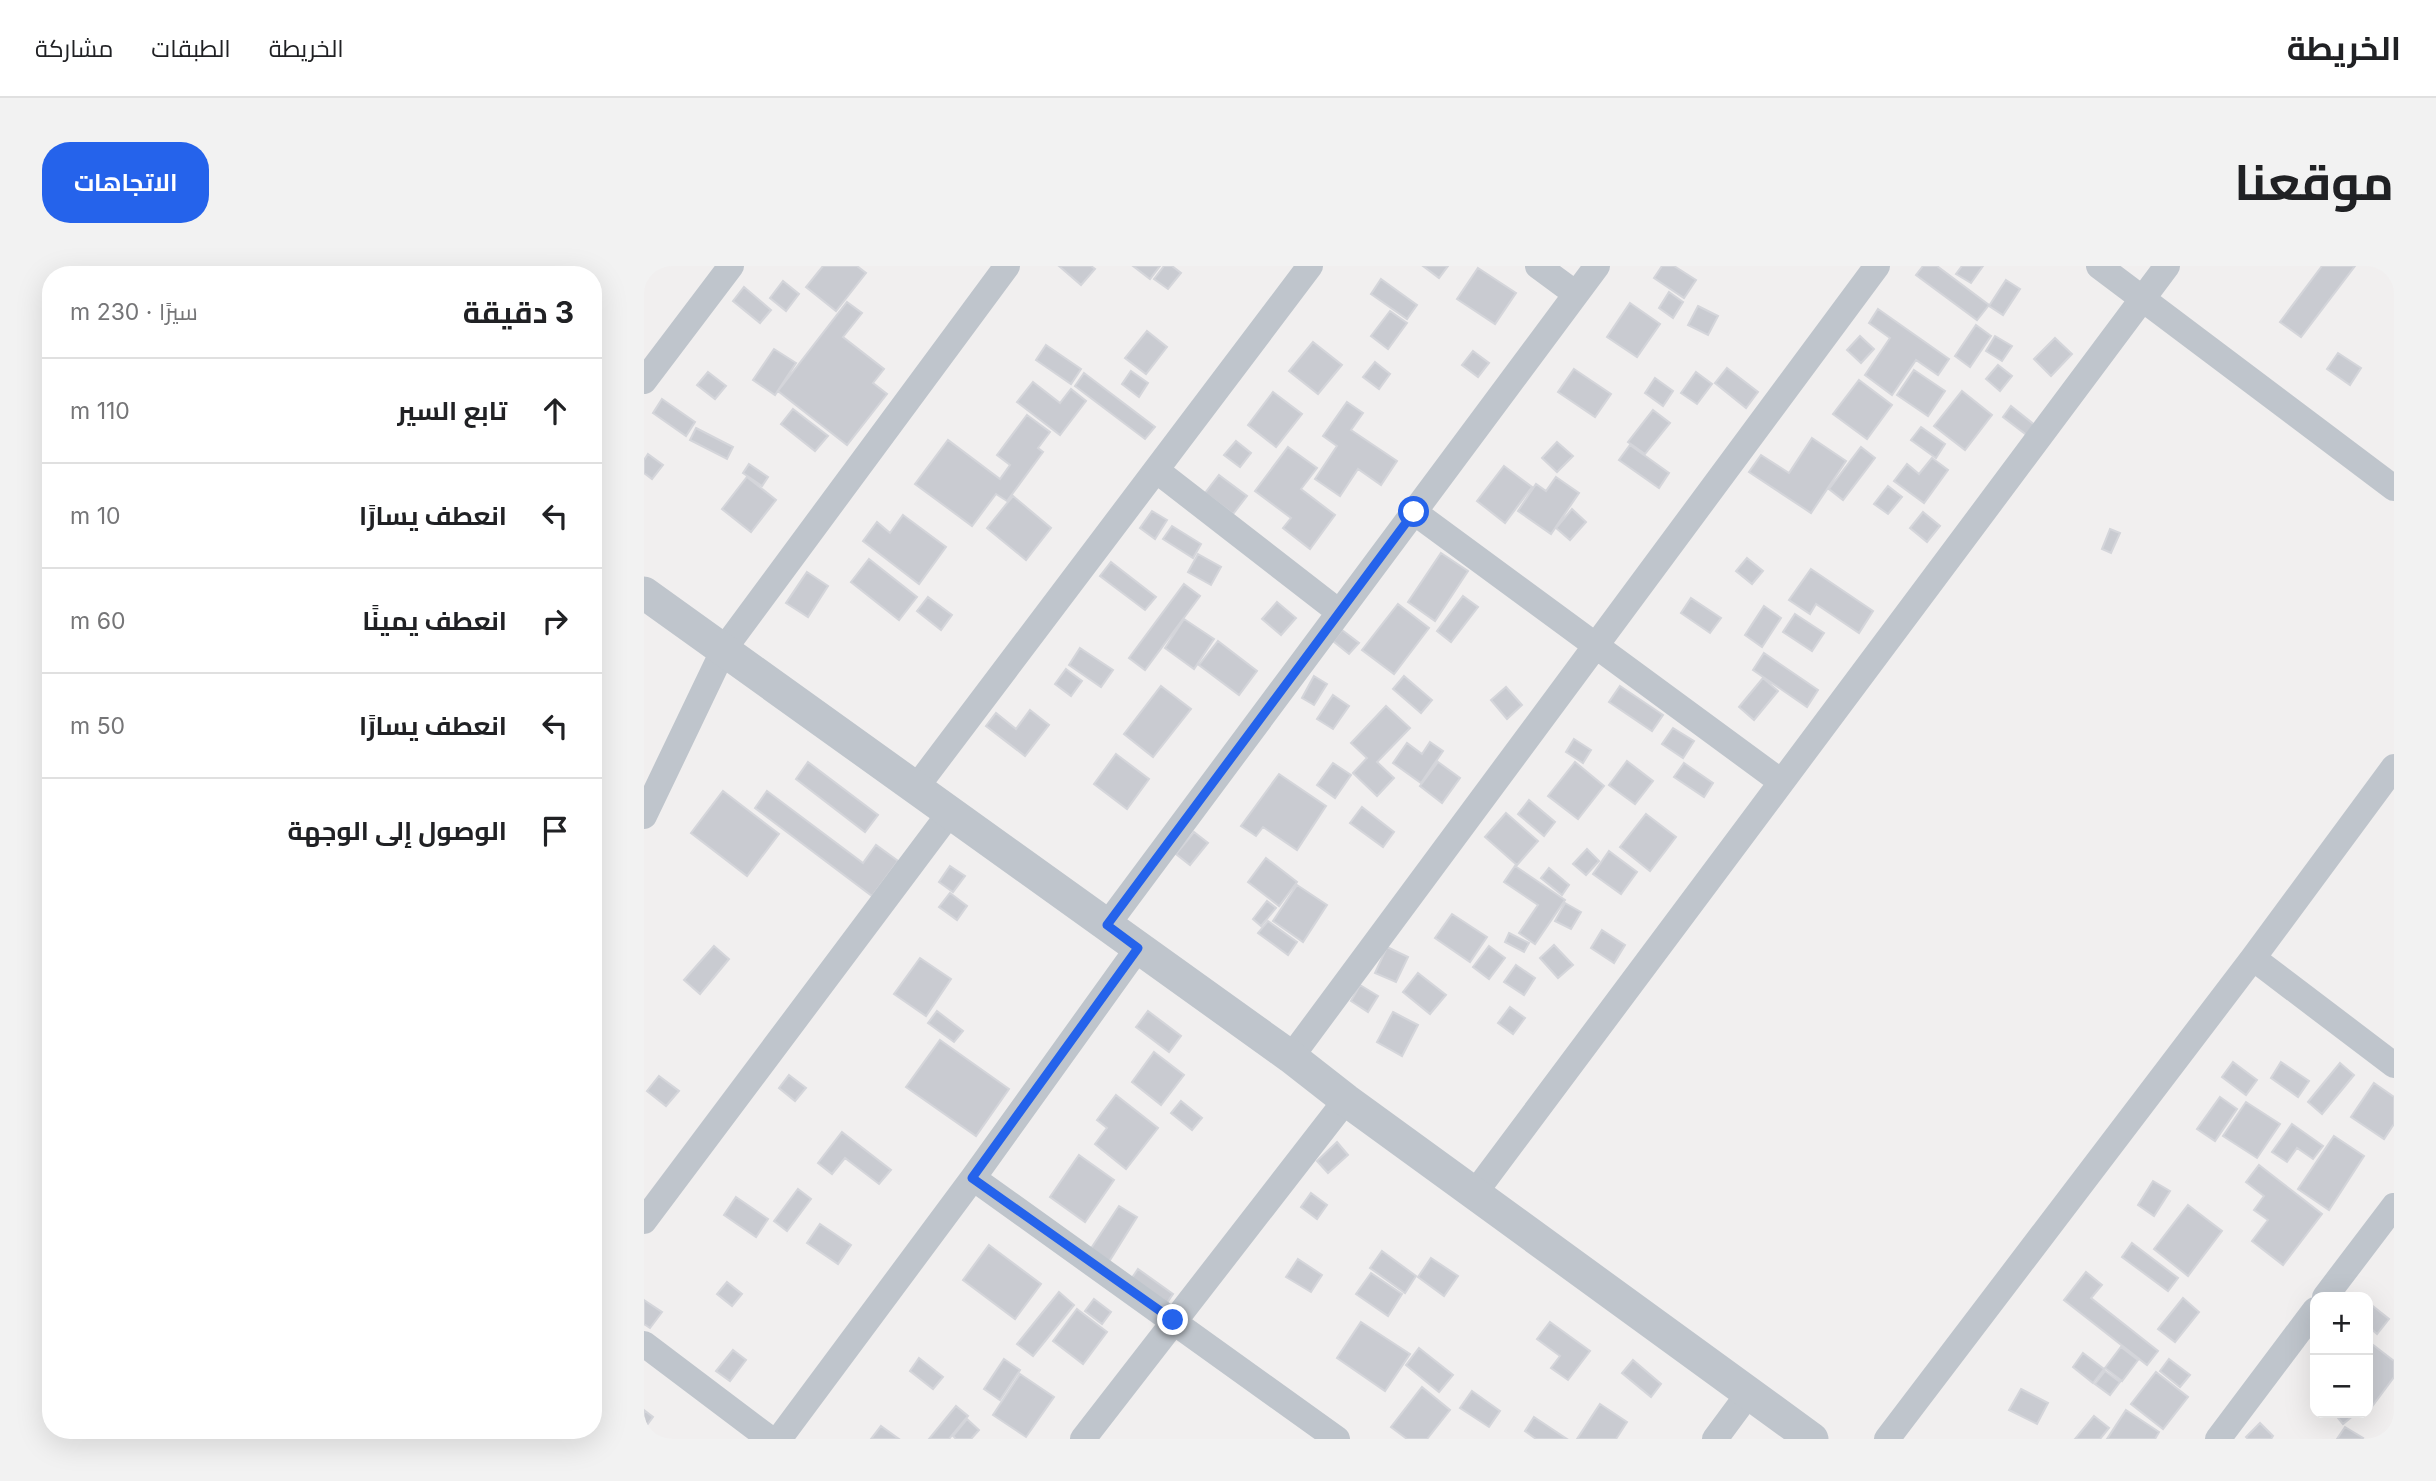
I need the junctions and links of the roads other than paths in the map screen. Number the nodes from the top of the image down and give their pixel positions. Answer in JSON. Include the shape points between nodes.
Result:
{"nodes":[{"id":1,"x":731,"y":266,"type":"edge"},
{"id":2,"x":1007,"y":266,"type":"edge"},
{"id":3,"x":1310,"y":266,"type":"edge"},
{"id":4,"x":1538,"y":266,"type":"edge"},
{"id":5,"x":1597,"y":266,"type":"edge"},
{"id":6,"x":1877,"y":266,"type":"edge"},
{"id":7,"x":2099,"y":266,"type":"edge"},
{"id":8,"x":2167,"y":266,"type":"edge"},
{"id":9,"x":1576,"y":294,"type":"junction"},
{"id":10,"x":2142,"y":300,"type":"junction"},
{"id":11,"x":644,"y":381,"type":"edge"},
{"id":12,"x":1156,"y":470,"type":"junction"},
{"id":13,"x":2394,"y":488,"type":"edge"},
{"id":14,"x":1414,"y":512,"type":"junction"},
{"id":15,"x":644,"y":593,"type":"edge"},
{"id":16,"x":1339,"y":612,"type":"junction"},
{"id":17,"x":1596,"y":646,"type":"junction"},
{"id":18,"x":724,"y":649,"type":"junction"},
{"id":19,"x":2394,"y":767,"type":"edge"},
{"id":20,"x":1780,"y":781,"type":"junction"},
{"id":21,"x":915,"y":789,"type":"junction"},
{"id":22,"x":949,"y":814,"type":"junction"},
{"id":23,"x":644,"y":816,"type":"edge"},
{"id":24,"x":1107,"y":925,"type":"junction"},
{"id":25,"x":1138,"y":948,"type":"junction"},
{"id":26,"x":2253,"y":958,"type":"junction"},
{"id":27,"x":1291,"y":1057,"type":"junction"},
{"id":28,"x":2394,"y":1065,"type":"edge"},
{"id":29,"x":1346,"y":1100,"type":"junction"},
{"id":30,"x":972,"y":1178,"type":"junction"},
{"id":31,"x":1474,"y":1194,"type":"junction"},
{"id":32,"x":2394,"y":1206,"type":"edge"},
{"id":33,"x":644,"y":1221,"type":"edge"},
{"id":34,"x":2329,"y":1292,"type":"edge"},
{"id":35,"x":2310,"y":1317,"type":"edge"},
{"id":36,"x":1173,"y":1320,"type":"junction"},
{"id":37,"x":644,"y":1344,"type":"edge"},
{"id":38,"x":1749,"y":1393,"type":"junction"},
{"id":39,"x":770,"y":1439,"type":"edge"},
{"id":40,"x":779,"y":1439,"type":"edge"},
{"id":41,"x":1083,"y":1439,"type":"edge"},
{"id":42,"x":1337,"y":1439,"type":"edge"},
{"id":43,"x":1715,"y":1439,"type":"edge"},
{"id":44,"x":1812,"y":1439,"type":"edge"},
{"id":45,"x":1887,"y":1439,"type":"edge"},
{"id":46,"x":2218,"y":1439,"type":"edge"}],
"edges":[{"from":1,"to":11,"type":"street"},
{"from":2,"to":18,"type":"street"},
{"from":3,"to":12,"type":"street"},
{"from":4,"to":9,"type":"street"},
{"from":5,"to":9,"type":"street"},
{"from":6,"to":17,"type":"street"},
{"from":7,"to":10,"type":"street"},
{"from":8,"to":10,"type":"street"},
{"from":9,"to":14,"type":"street"},
{"from":10,"to":13,"type":"street"},
{"from":10,"to":20,"type":"street"},
{"from":12,"to":16,"type":"street"},
{"from":12,"to":21,"type":"street"},
{"from":14,"to":16,"type":"street"},
{"from":14,"to":17,"type":"street"},
{"from":15,"to":18,"type":"street"},
{"from":16,"to":24,"type":"street"},
{"from":17,"to":20,"type":"street"},
{"from":17,"to":27,"type":"street"},
{"from":18,"to":21,"type":"street"},
{"from":18,"to":23,"type":"street"},
{"from":19,"to":26,"type":"street"},
{"from":20,"to":31,"type":"street"},
{"from":21,"to":22,"type":"street"},
{"from":22,"to":24,"type":"street"},
{"from":22,"to":33,"type":"street"},
{"from":24,"to":25,"type":"street"},
{"from":25,"to":27,"type":"street"},
{"from":25,"to":30,"type":"street"},
{"from":26,"to":28,"type":"street"},
{"from":26,"to":45,"type":"street"},
{"from":27,"to":29,"type":"street"},
{"from":29,"to":31,"type":"street"},
{"from":29,"to":36,"type":"street"},
{"from":30,"to":36,"type":"street"},
{"from":30,"to":40,"type":"street"},
{"from":31,"to":38,"type":"street"},
{"from":32,"to":34,"type":"street"},
{"from":35,"to":46,"type":"street"},
{"from":36,"to":41,"type":"street"},
{"from":36,"to":42,"type":"street"},
{"from":37,"to":39,"type":"street"},
{"from":38,"to":43,"type":"street"},
{"from":38,"to":44,"type":"street"}]}
